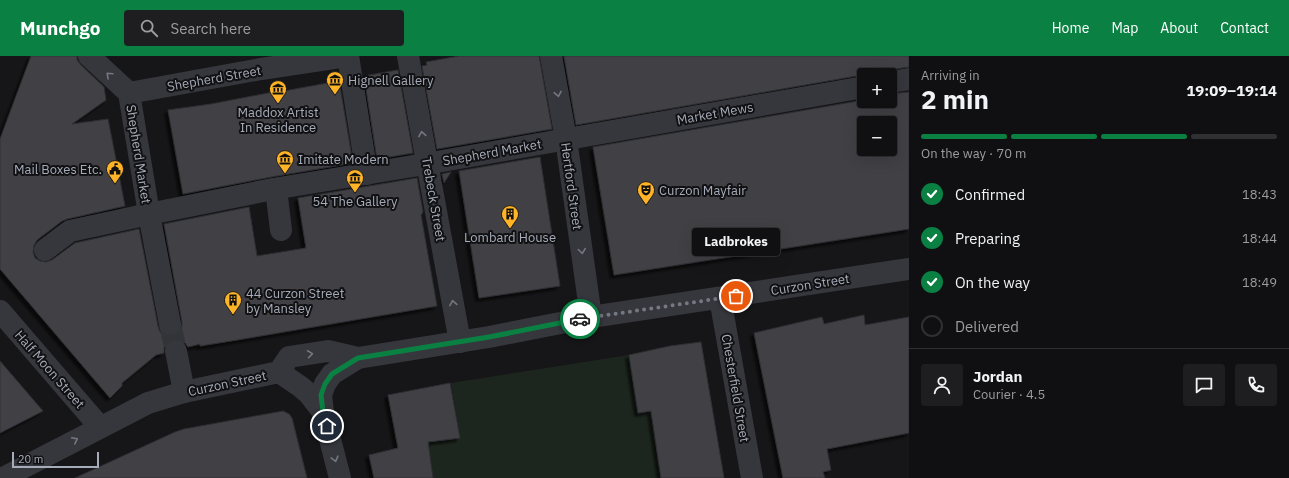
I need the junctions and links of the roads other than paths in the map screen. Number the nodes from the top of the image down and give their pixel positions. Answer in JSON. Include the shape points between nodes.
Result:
{"nodes":[{"id":1,"x":89,"y":56,"type":"edge"},
{"id":2,"x":348,"y":56,"type":"edge"},
{"id":3,"x":408,"y":56,"type":"edge"},
{"id":4,"x":551,"y":56,"type":"edge"},
{"id":5,"x":260,"y":62,"type":"edge"},
{"id":6,"x":909,"y":79,"type":"edge"},
{"id":7,"x":897,"y":81,"type":"edge"},
{"id":8,"x":857,"y":88,"type":"edge"},
{"id":9,"x":129,"y":93,"type":"junction"},
{"id":10,"x":566,"y":139,"type":"junction"},
{"id":11,"x":427,"y":164,"type":"junction"},
{"id":12,"x":367,"y":174,"type":"junction"},
{"id":13,"x":276,"y":189,"type":"junction"},
{"id":14,"x":149,"y":214,"type":"junction"},
{"id":15,"x":281,"y":230,"type":"dead end"},
{"id":16,"x":45,"y":250,"type":"dead end"},
{"id":17,"x":909,"y":268,"type":"edge"},
{"id":18,"x":720,"y":298,"type":"junction"},
{"id":19,"x":0,"y":311,"type":"edge"},
{"id":20,"x":591,"y":317,"type":"junction"},
{"id":21,"x":170,"y":324,"type":"tunnel mouth"},
{"id":22,"x":460,"y":342,"type":"junction"},
{"id":23,"x":176,"y":351,"type":"tunnel mouth"},
{"id":24,"x":358,"y":358,"type":"junction"},
{"id":25,"x":279,"y":372,"type":"junction"},
{"id":26,"x":184,"y":392,"type":"junction"},
{"id":27,"x":323,"y":412,"type":"junction"},
{"id":28,"x":100,"y":427,"type":"junction"},
{"id":29,"x":3,"y":478,"type":"edge"},
{"id":30,"x":340,"y":478,"type":"edge"},
{"id":31,"x":752,"y":478,"type":"edge"}],
"edges":[{"from":9,"to":1,"type":"street","one_way":true},
{"from":2,"to":5,"type":"street","name":"Shepherd Street"},
{"from":2,"to":12,"type":"street"},
{"from":11,"to":3,"type":"street","name":"Trebeck Street","one_way":true},
{"from":4,"to":10,"type":"street","name":"Hertford Street","one_way":true},
{"from":5,"to":9,"type":"street","name":"Shepherd Street"},
{"from":6,"to":7,"type":"street"},
{"from":8,"to":10,"type":"street","name":"Market Mews"},
{"from":9,"to":14,"type":"street","name":"Shepherd Market"},
{"from":10,"to":11,"type":"street","name":"Shepherd Market"},
{"from":10,"to":20,"type":"street","name":"Hertford Street","one_way":true},
{"from":11,"to":12,"type":"street","name":"Shepherd Market"},
{"from":22,"to":11,"type":"street","name":"Trebeck Street","one_way":true},
{"from":12,"to":13,"type":"street","name":"Shepherd Market"},
{"from":13,"to":14,"type":"street","name":"Shepherd Market"},
{"from":13,"to":15,"type":"street"},
{"from":14,"to":16,"type":"street","name":"Shepherd Market","via":[[70,231]]},
{"from":14,"to":21,"type":"street","name":"Shepherd Market"},
{"from":17,"to":18,"type":"street","name":"Curzon Street"},
{"from":18,"to":20,"type":"street","name":"Curzon Street"},
{"from":18,"to":31,"type":"street","name":"Chesterfield Street"},
{"from":19,"to":28,"type":"street","name":"Half Moon Street"},
{"from":20,"to":22,"type":"street","name":"Curzon Street"},
{"from":22,"to":24,"type":"street","name":"Curzon Street"},
{"from":23,"to":26,"type":"street"},
{"from":25,"to":24,"type":"street","name":"Curzon Street","one_way":true,"via":[[289,357],[328,351]]},
{"from":24,"to":27,"type":"street","via":[[332,374],[325,384],[321,395]]},
{"from":25,"to":26,"type":"street","name":"Curzon Street"},
{"from":25,"to":27,"type":"street","via":[[310,394]]},
{"from":26,"to":28,"type":"street","name":"Curzon Street","via":[[148,403]]},
{"from":27,"to":30,"type":"street","one_way":true},
{"from":29,"to":28,"type":"street","name":"Curzon Street","one_way":true}]}
